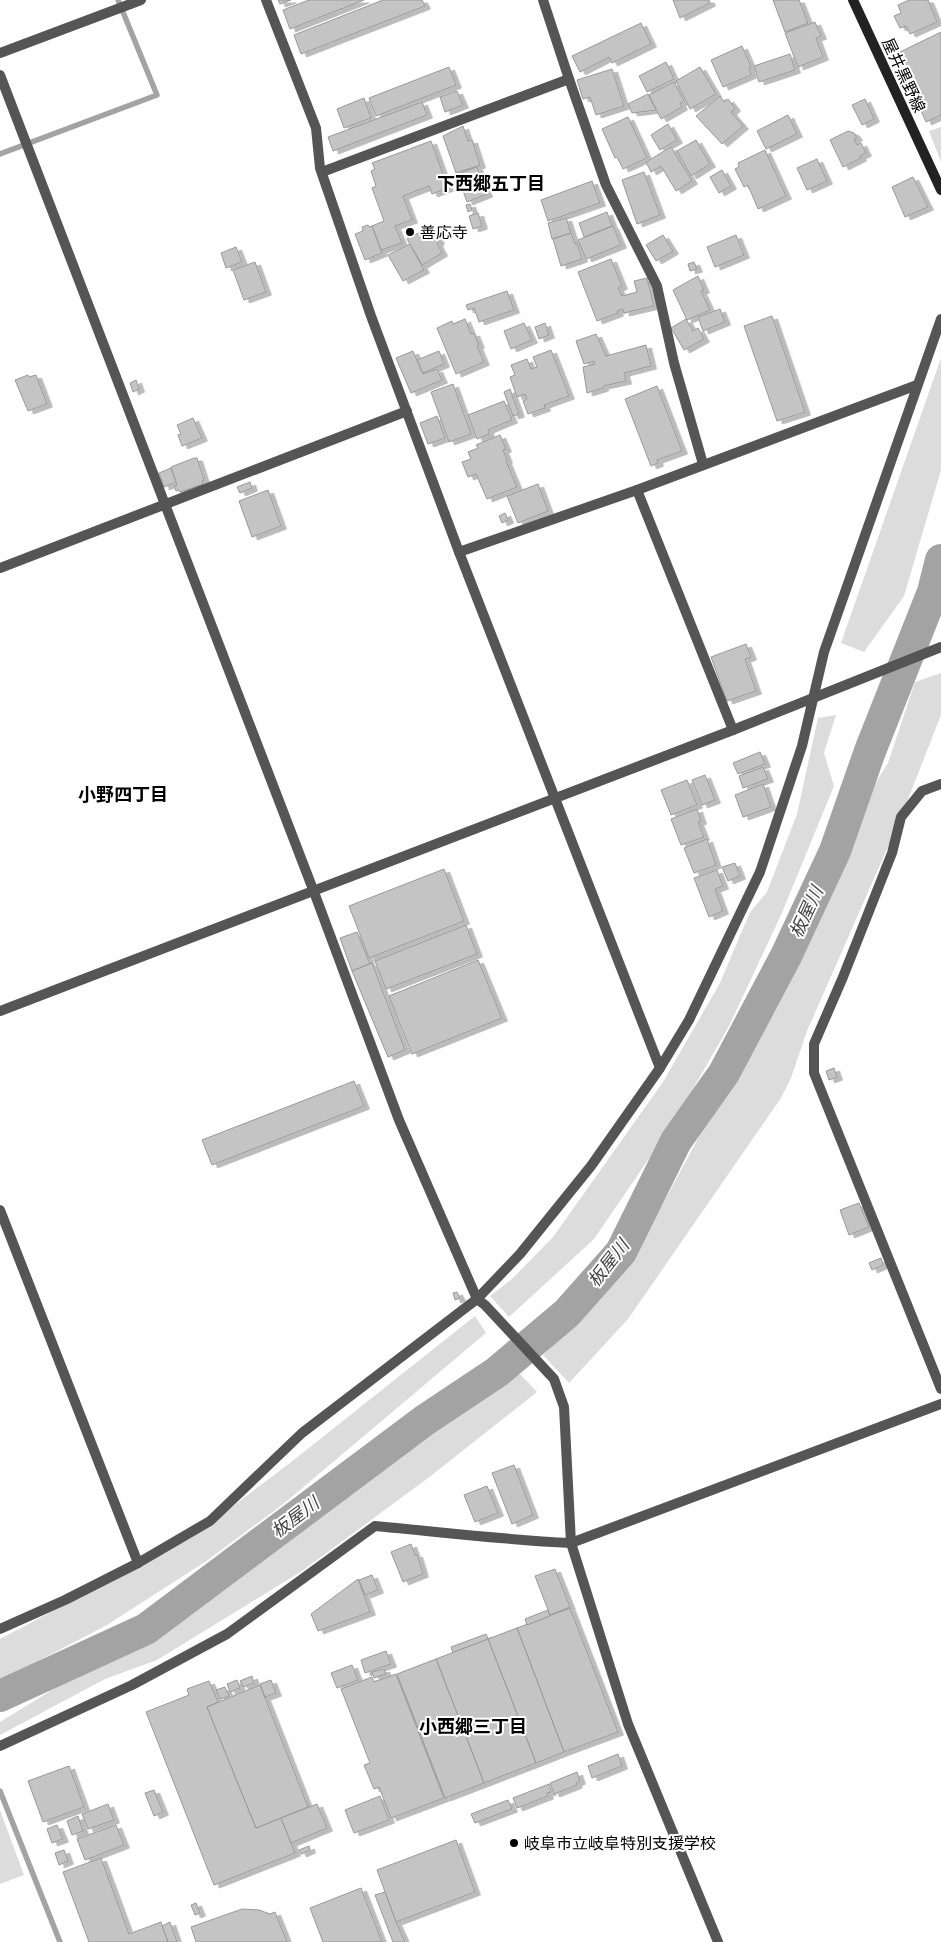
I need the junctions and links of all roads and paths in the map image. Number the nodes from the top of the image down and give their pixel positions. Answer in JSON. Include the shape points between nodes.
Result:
{"nodes":[{"id":1,"x":140,"y":0,"type":"edge"},
{"id":2,"x":266,"y":0,"type":"edge"},
{"id":3,"x":544,"y":0,"type":"edge"},
{"id":4,"x":853,"y":0,"type":"edge"},
{"id":5,"x":0,"y":53,"type":"edge"},
{"id":6,"x":0,"y":75,"type":"edge"},
{"id":7,"x":569,"y":79,"type":"junction"},
{"id":8,"x":322,"y":172,"type":"junction"},
{"id":9,"x":941,"y":190,"type":"edge"},
{"id":10,"x":941,"y":318,"type":"edge"},
{"id":11,"x":917,"y":385,"type":"junction"},
{"id":12,"x":407,"y":411,"type":"junction"},
{"id":13,"x":703,"y":464,"type":"junction"},
{"id":14,"x":636,"y":490,"type":"junction"},
{"id":15,"x":166,"y":505,"type":"junction"},
{"id":16,"x":460,"y":552,"type":"junction"},
{"id":17,"x":0,"y":568,"type":"edge"},
{"id":18,"x":941,"y":647,"type":"edge"},
{"id":19,"x":812,"y":697,"type":"junction"},
{"id":20,"x":733,"y":730,"type":"junction"},
{"id":21,"x":941,"y":784,"type":"edge"},
{"id":22,"x":554,"y":797,"type":"junction"},
{"id":23,"x":314,"y":892,"type":"junction"},
{"id":24,"x":0,"y":1012,"type":"edge"},
{"id":25,"x":660,"y":1068,"type":"junction"},
{"id":26,"x":0,"y":1210,"type":"edge"},
{"id":27,"x":481,"y":1302,"type":"junction"},
{"id":28,"x":941,"y":1389,"type":"edge"},
{"id":29,"x":941,"y":1404,"type":"edge"},
{"id":30,"x":570,"y":1543,"type":"junction"},
{"id":31,"x":138,"y":1563,"type":"junction"},
{"id":32,"x":0,"y":1629,"type":"edge"},
{"id":33,"x":1,"y":1745,"type":"edge"},
{"id":34,"x":718,"y":1942,"type":"edge"}],
"edges":[{"from":1,"to":5,"type":"street"},
{"from":2,"to":8,"type":"street","via":[[316,128]]},
{"from":3,"to":7,"type":"street"},
{"from":4,"to":9,"type":"main road","name":"屋井黒野線"},
{"from":6,"to":15,"type":"street"},
{"from":7,"to":8,"type":"street"},
{"from":7,"to":13,"type":"street","via":[[606,185],[657,286],[674,363]]},
{"from":8,"to":12,"type":"street"},
{"from":10,"to":11,"type":"street"},
{"from":11,"to":13,"type":"street"},
{"from":11,"to":19,"type":"street","via":[[824,652]]},
{"from":12,"to":15,"type":"street"},
{"from":12,"to":16,"type":"street"},
{"from":13,"to":14,"type":"street"},
{"from":14,"to":16,"type":"street"},
{"from":14,"to":20,"type":"street"},
{"from":15,"to":17,"type":"street"},
{"from":15,"to":23,"type":"street"},
{"from":16,"to":22,"type":"street"},
{"from":18,"to":19,"type":"street"},
{"from":19,"to":20,"type":"street"},
{"from":19,"to":25,"type":"street","via":[[802,746],[760,872],[689,1020]]},
{"from":20,"to":22,"type":"street"},
{"from":21,"to":28,"type":"street","via":[[922,791],[901,818],[892,853],[814,1044],[814,1073]]},
{"from":22,"to":23,"type":"street"},
{"from":22,"to":25,"type":"street"},
{"from":23,"to":24,"type":"street"},
{"from":23,"to":27,"type":"street","via":[[399,1120]]},
{"from":25,"to":27,"type":"street","via":[[591,1166]]},
{"from":26,"to":31,"type":"street"},
{"from":27,"to":30,"type":"street","via":[[554,1379],[564,1407]]},
{"from":27,"to":31,"type":"street","via":[[302,1433],[210,1521]]},
{"from":29,"to":30,"type":"street"},
{"from":30,"to":33,"type":"street","via":[[375,1526],[227,1634],[132,1685]]},
{"from":30,"to":34,"type":"street","via":[[628,1724]]},
{"from":31,"to":32,"type":"street"}]}
